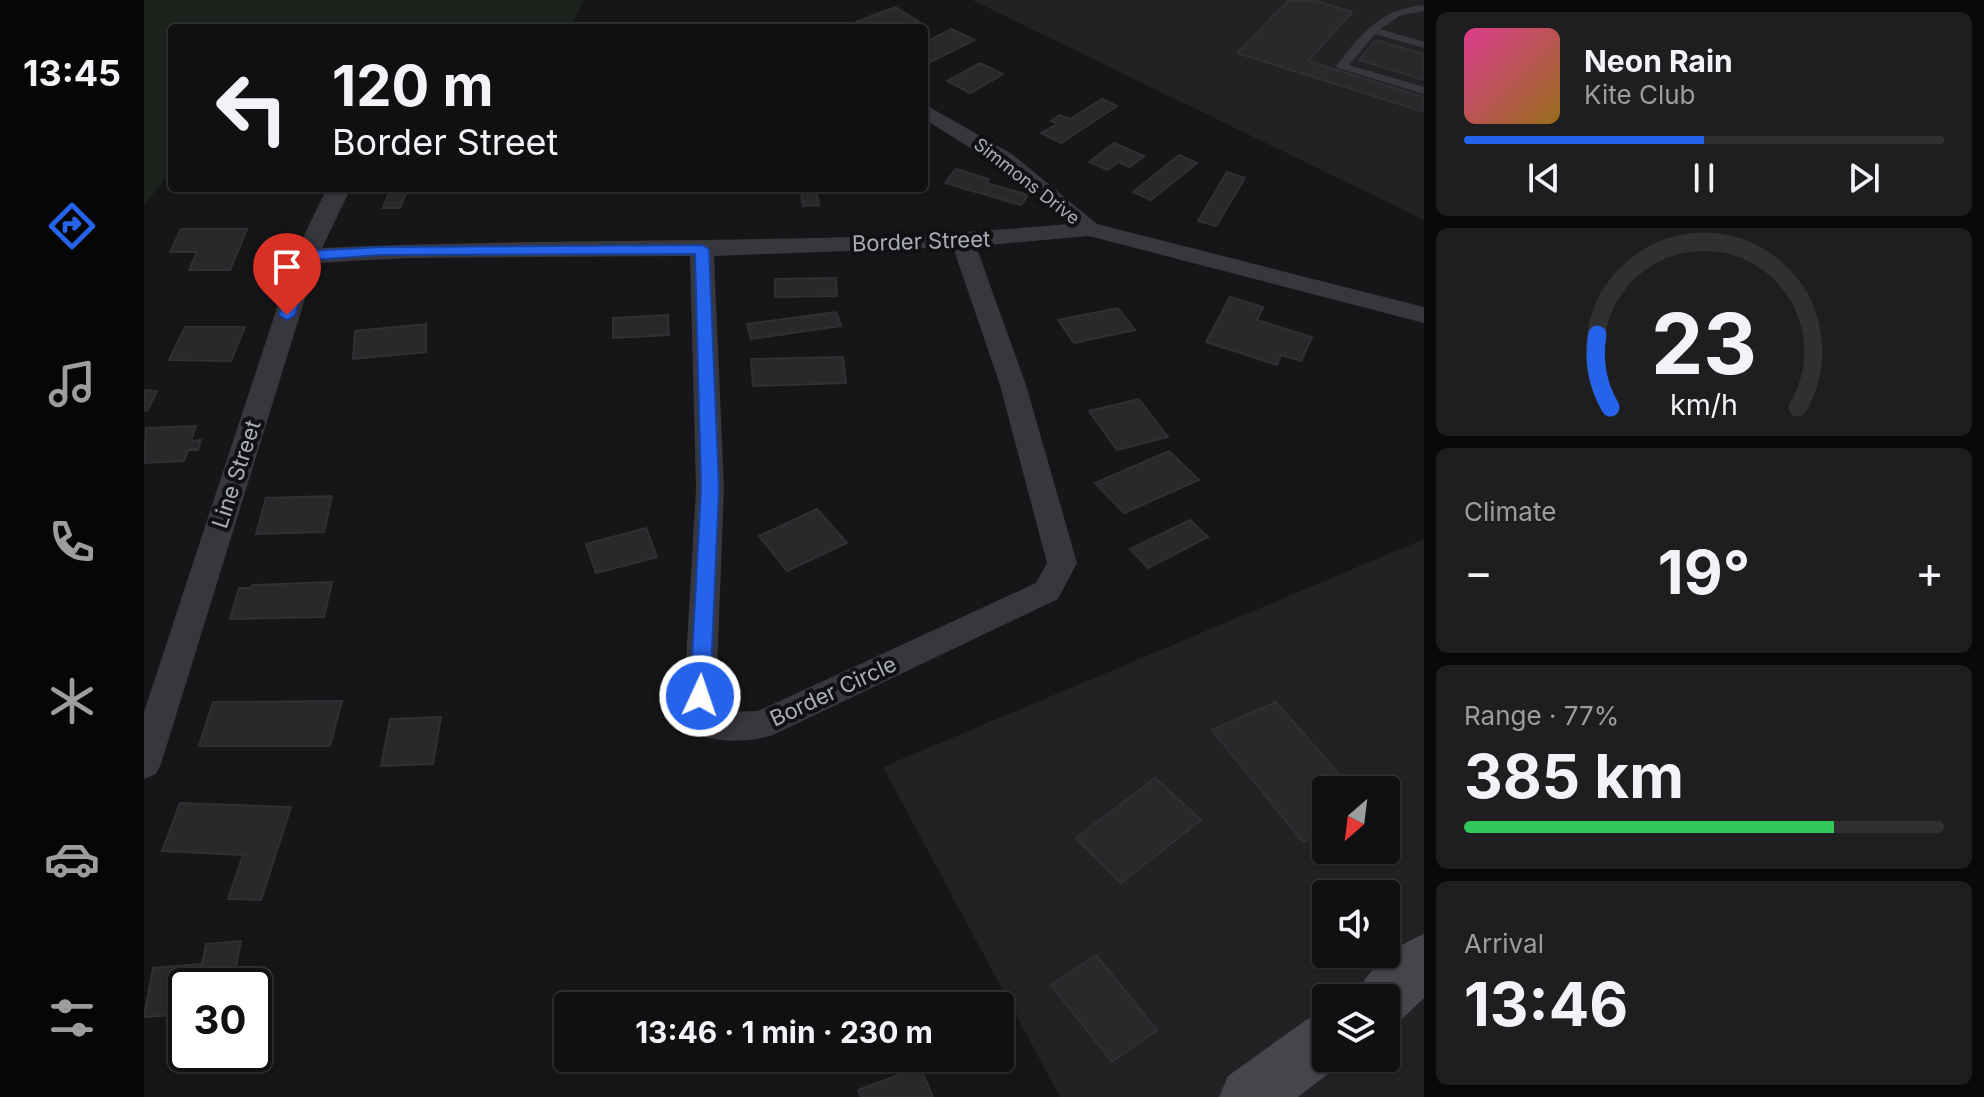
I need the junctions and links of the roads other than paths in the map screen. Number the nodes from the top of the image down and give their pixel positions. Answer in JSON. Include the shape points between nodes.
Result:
{"nodes":[{"id":1,"x":1424,"y":8,"type":"edge"},
{"id":2,"x":1373,"y":30,"type":"junction"},
{"id":3,"x":1424,"y":45,"type":"edge"},
{"id":4,"x":1424,"y":91,"type":"edge"},
{"id":5,"x":928,"y":112,"type":"edge"},
{"id":6,"x":337,"y":192,"type":"edge"},
{"id":7,"x":1089,"y":229,"type":"junction"},
{"id":8,"x":962,"y":240,"type":"junction"},
{"id":9,"x":702,"y":249,"type":"junction"},
{"id":10,"x":306,"y":256,"type":"junction"},
{"id":11,"x":1424,"y":315,"type":"edge"},
{"id":12,"x":144,"y":764,"type":"edge"},
{"id":13,"x":1424,"y":961,"type":"edge"},
{"id":14,"x":1399,"y":984,"type":"edge"},
{"id":15,"x":1312,"y":1050,"type":"edge"},
{"id":16,"x":1249,"y":1097,"type":"edge"}],
"edges":[{"from":1,"to":2,"type":"lane","via":[[1405,8]]},
{"from":2,"to":3,"type":"lane"},
{"from":2,"to":4,"type":"lane","via":[[1342,66]]},
{"from":5,"to":7,"type":"street","name":"Simmons Drive","via":[[1004,159]]},
{"from":6,"to":10,"type":"street","name":"Line Street"},
{"from":7,"to":8,"type":"street","name":"Border Street"},
{"from":7,"to":11,"type":"street","name":"Border Street"},
{"from":8,"to":9,"type":"street","name":"Border Street"},
{"from":8,"to":9,"type":"street","name":"Border Circle","via":[[1013,385],[1062,563],[1047,591],[761,725],[713,726],[700,696],[710,488]]},
{"from":9,"to":10,"type":"street","name":"Border Street"},
{"from":10,"to":12,"type":"street","name":"Line Street"},
{"from":13,"to":14,"type":"street"},
{"from":15,"to":16,"type":"street"}]}
